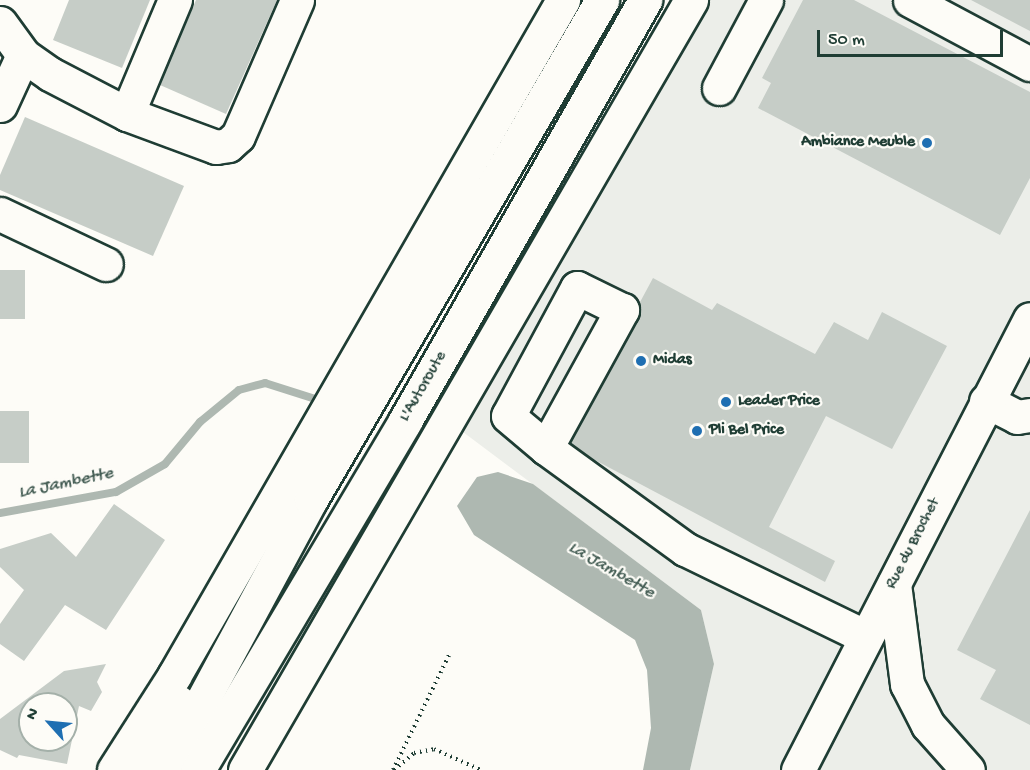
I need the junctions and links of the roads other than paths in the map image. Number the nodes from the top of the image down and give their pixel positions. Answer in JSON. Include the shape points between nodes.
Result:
{"nodes":[{"id":1,"x":4,"y":0,"type":"edge"},
{"id":2,"x":175,"y":0,"type":"edge"},
{"id":3,"x":297,"y":0,"type":"edge"},
{"id":4,"x":563,"y":0,"type":"edge"},
{"id":5,"x":595,"y":0,"type":"edge"},
{"id":6,"x":602,"y":0,"type":"edge"},
{"id":7,"x":645,"y":0,"type":"edge"},
{"id":8,"x":653,"y":0,"type":"edge"},
{"id":9,"x":691,"y":0,"type":"edge"},
{"id":10,"x":766,"y":0,"type":"edge"},
{"id":11,"x":910,"y":0,"type":"edge"},
{"id":12,"x":0,"y":7,"type":"edge"},
{"id":13,"x":0,"y":23,"type":"edge"},
{"id":14,"x":24,"y":55,"type":"junction"},
{"id":15,"x":1030,"y":64,"type":"edge"},
{"id":16,"x":719,"y":88,"type":"dead end"},
{"id":17,"x":0,"y":105,"type":"edge"},
{"id":18,"x":539,"y":110,"type":"junction"},
{"id":19,"x":127,"y":114,"type":"junction"},
{"id":20,"x":578,"y":115,"type":"junction"},
{"id":21,"x":0,"y":214,"type":"edge"},
{"id":22,"x":106,"y":264,"type":"dead end"},
{"id":23,"x":1030,"y":319,"type":"edge"},
{"id":24,"x":987,"y":401,"type":"junction"},
{"id":25,"x":1030,"y":415,"type":"edge"},
{"id":26,"x":546,"y":448,"type":"dead end"},
{"id":27,"x":311,"y":500,"type":"junction"},
{"id":28,"x":894,"y":584,"type":"junction"},
{"id":29,"x":866,"y":637,"type":"junction"},
{"id":30,"x":114,"y":770,"type":"edge"},
{"id":31,"x":136,"y":770,"type":"edge"},
{"id":32,"x":165,"y":770,"type":"edge"},
{"id":33,"x":198,"y":770,"type":"edge"},
{"id":34,"x":245,"y":770,"type":"edge"},
{"id":35,"x":798,"y":770,"type":"edge"},
{"id":36,"x":968,"y":770,"type":"edge"}],
"edges":[{"from":1,"to":12,"type":"main road"},
{"from":2,"to":19,"type":"main road"},
{"from":3,"to":19,"type":"main road","via":[[238,136],[228,145],[216,147]]},
{"from":4,"to":30,"type":"main road","via":[[179,666]]},
{"from":5,"to":18,"type":"main road"},
{"from":6,"to":18,"type":"main road"},
{"from":7,"to":20,"type":"main road","name":"L'Autoroute"},
{"from":8,"to":20,"type":"main road"},
{"from":9,"to":34,"type":"main road"},
{"from":10,"to":16,"type":"main road"},
{"from":11,"to":15,"type":"main road"},
{"from":13,"to":14,"type":"main road"},
{"from":14,"to":17,"type":"main road"},
{"from":14,"to":19,"type":"main road","via":[[50,74]]},
{"from":18,"to":27,"type":"main road"},
{"from":20,"to":33,"type":"main road","name":"L'Autoroute","via":[[405,421]]},
{"from":21,"to":22,"type":"main road"},
{"from":23,"to":24,"type":"main road","name":"Rue du Brochet"},
{"from":24,"to":25,"type":"main road","via":[[1017,417]]},
{"from":24,"to":28,"type":"main road","name":"Rue du Brochet"},
{"from":26,"to":29,"type":"main road","via":[[685,549]]},
{"from":27,"to":31,"type":"main road"},
{"from":27,"to":32,"type":"main road"},
{"from":28,"to":29,"type":"main road","name":"Rue du Brochet"},
{"from":28,"to":36,"type":"main road","via":[[907,684],[928,725]]},
{"from":29,"to":35,"type":"main road","name":"Rue du Brochet"}]}
